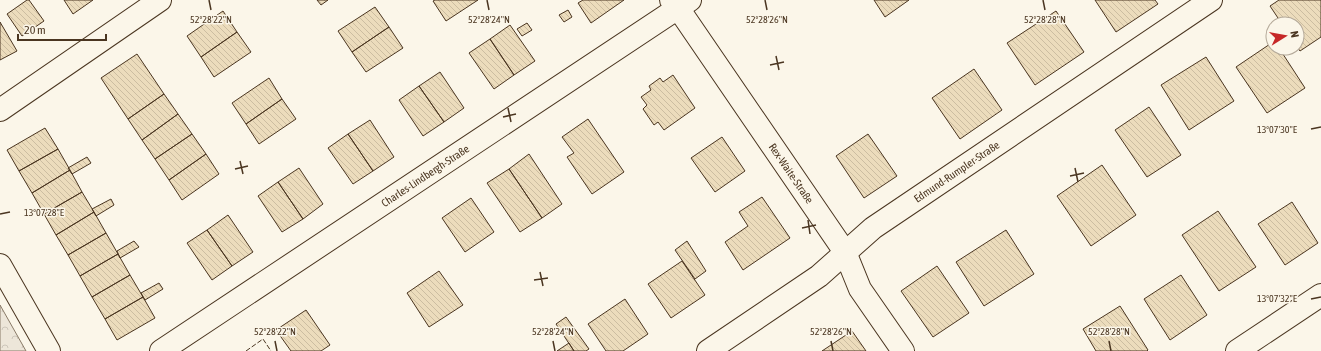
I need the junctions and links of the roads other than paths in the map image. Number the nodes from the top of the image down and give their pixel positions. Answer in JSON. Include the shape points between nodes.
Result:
{"nodes":[{"id":1,"x":160,"y":0,"type":"edge"},
{"id":2,"x":1211,"y":0,"type":"edge"},
{"id":3,"x":680,"y":3,"type":"edge"},
{"id":4,"x":0,"y":110,"type":"edge"},
{"id":5,"x":845,"y":252,"type":"junction"},
{"id":6,"x":0,"y":265,"type":"edge"},
{"id":7,"x":1321,"y":295,"type":"edge"},
{"id":8,"x":50,"y":351,"type":"edge"},
{"id":9,"x":161,"y":351,"type":"edge"},
{"id":10,"x":708,"y":351,"type":"edge"},
{"id":11,"x":903,"y":351,"type":"edge"},
{"id":12,"x":1237,"y":351,"type":"edge"}],
"edges":[{"from":1,"to":4,"type":"street"},
{"from":2,"to":5,"type":"street","name":"Edmund-Rumpler-Straße","via":[[873,228]]},
{"from":3,"to":5,"type":"street","name":"Rex-Waite-Straße"},
{"from":3,"to":9,"type":"street","name":"Charles-Lindbergh-Straße"},
{"from":5,"to":10,"type":"street","name":"Edmund-Rumpler-Straße","via":[[819,276]]},
{"from":5,"to":11,"type":"street","name":"Rex-Waite-Straße","via":[[860,289]]},
{"from":6,"to":8,"type":"street"},
{"from":7,"to":12,"type":"street"}]}
